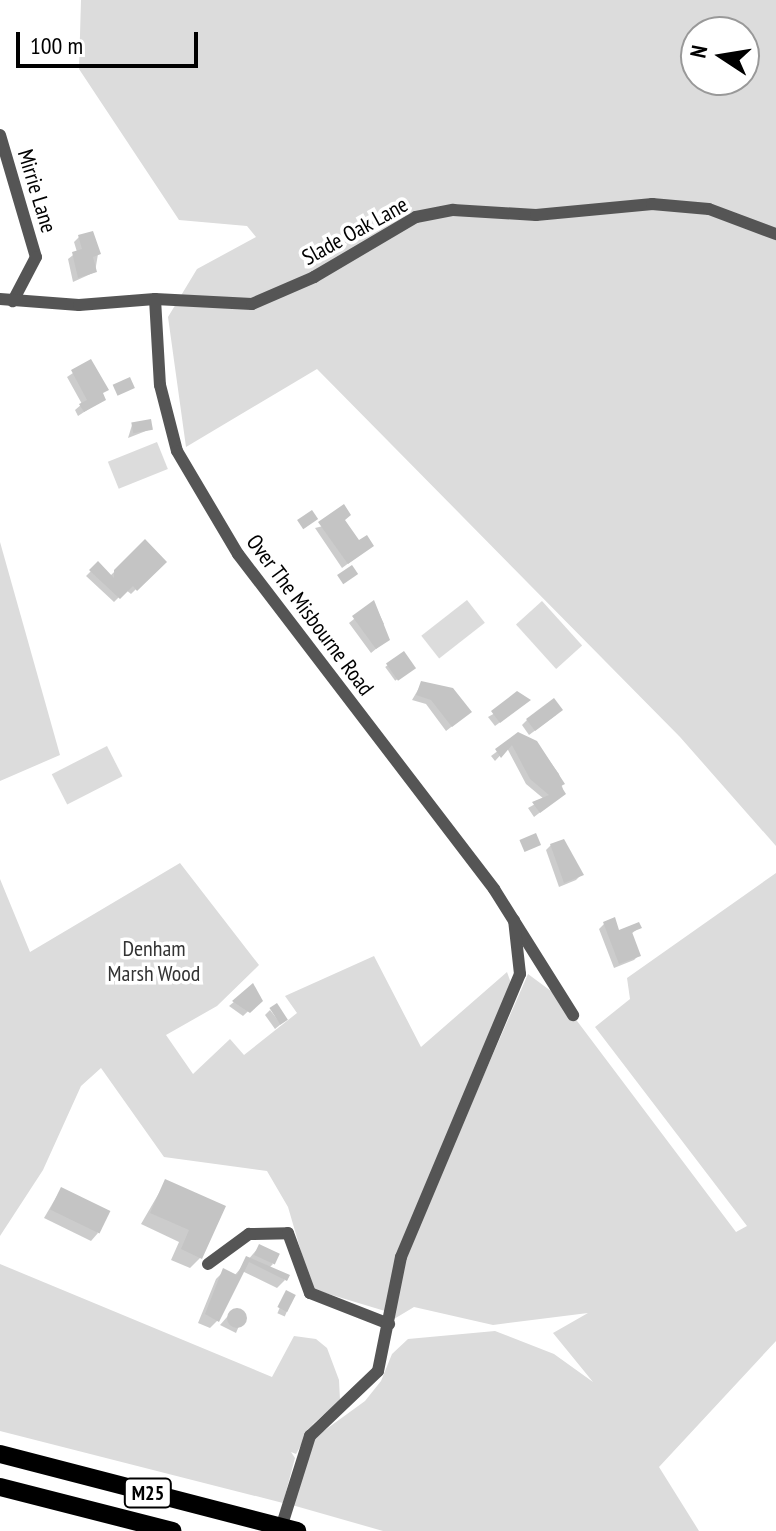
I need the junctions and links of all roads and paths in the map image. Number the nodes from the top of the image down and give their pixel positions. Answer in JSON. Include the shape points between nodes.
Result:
{"nodes":[{"id":1,"x":0,"y":135,"type":"edge"},
{"id":2,"x":776,"y":234,"type":"edge"},
{"id":3,"x":155,"y":299,"type":"junction"},
{"id":4,"x":6,"y":300,"type":"edge"},
{"id":5,"x":514,"y":919,"type":"junction"},
{"id":6,"x":573,"y":1015,"type":"dead end"},
{"id":7,"x":208,"y":1264,"type":"dead end"},
{"id":8,"x":389,"y":1324,"type":"junction"},
{"id":9,"x":0,"y":1454,"type":"edge"},
{"id":10,"x":0,"y":1487,"type":"edge"},
{"id":11,"x":172,"y":1531,"type":"edge"},
{"id":12,"x":280,"y":1531,"type":"edge"},
{"id":13,"x":297,"y":1531,"type":"edge"}],
"edges":[{"from":1,"to":4,"type":"street","name":"Mirrie Lane","via":[[36,257]]},
{"from":2,"to":3,"type":"street","name":"Slade Oak Lane","via":[[709,209],[652,204],[536,215],[453,210],[416,217],[314,277],[252,304]]},
{"from":3,"to":4,"type":"street","name":"Slade Oak Lane","via":[[79,305]]},
{"from":3,"to":5,"type":"street","name":"Over The Misbourne Road","via":[[160,385],[177,451],[238,554]]},
{"from":5,"to":6,"type":"street","name":"Over The Misbourne Road"},
{"from":5,"to":8,"type":"street","via":[[520,974],[401,1257]]},
{"from":7,"to":8,"type":"street","via":[[249,1234],[288,1233],[310,1293]]},
{"from":8,"to":12,"type":"street","via":[[378,1371],[317,1427],[299,1460]]},
{"from":9,"to":13,"type":"highway","number":"M25"},
{"from":10,"to":11,"type":"highway","number":"M25"}]}
